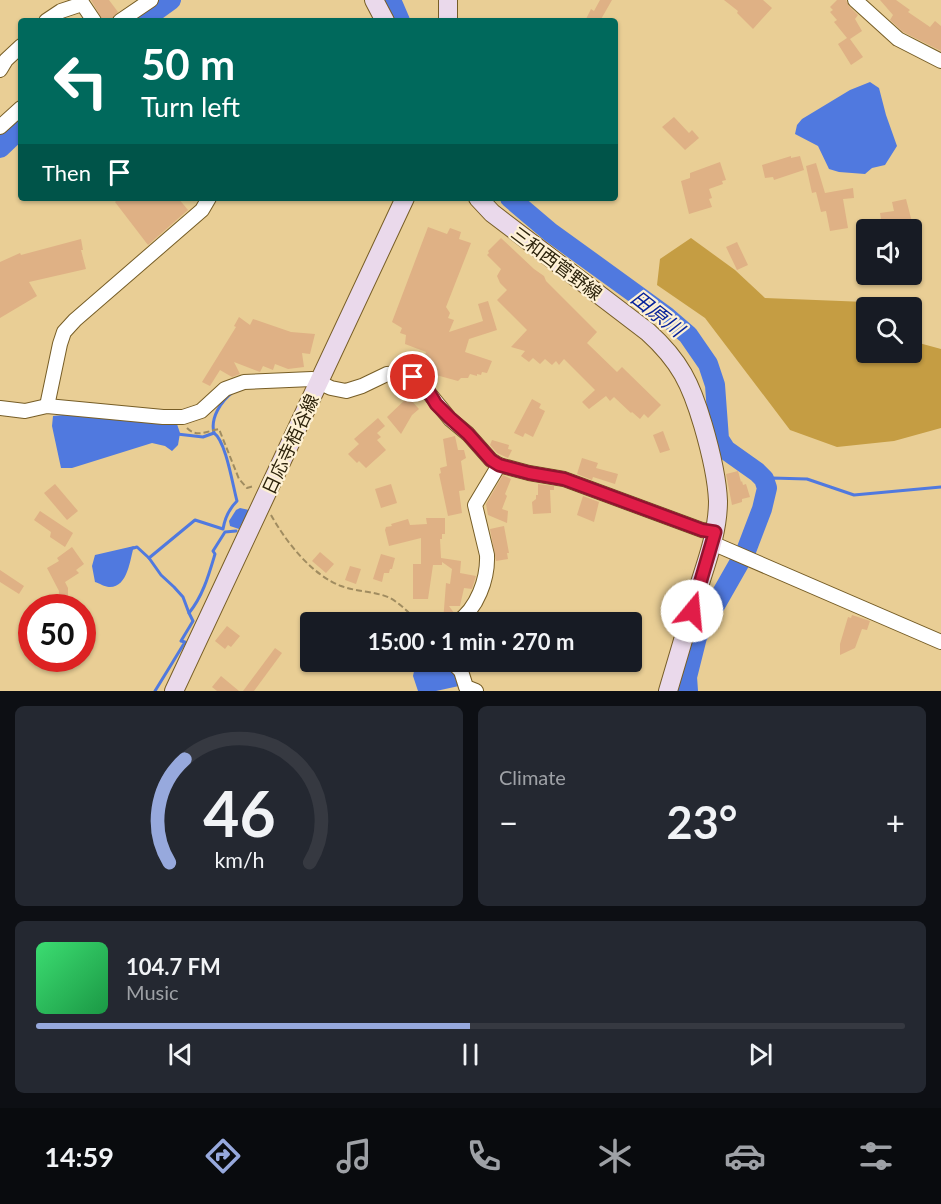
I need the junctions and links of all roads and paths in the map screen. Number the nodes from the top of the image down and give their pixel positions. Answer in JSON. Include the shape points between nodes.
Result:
{"nodes":[{"id":1,"x":151,"y":0,"type":"edge"},
{"id":2,"x":374,"y":0,"type":"edge"},
{"id":3,"x":448,"y":0,"type":"edge"},
{"id":4,"x":855,"y":0,"type":"edge"},
{"id":5,"x":82,"y":2,"type":"edge"},
{"id":6,"x":50,"y":18,"type":"edge"},
{"id":7,"x":92,"y":18,"type":"edge"},
{"id":8,"x":124,"y":18,"type":"edge"},
{"id":9,"x":383,"y":18,"type":"edge"},
{"id":10,"x":448,"y":18,"type":"edge"},
{"id":11,"x":18,"y":48,"type":"edge"},
{"id":12,"x":941,"y":61,"type":"edge"},
{"id":13,"x":0,"y":70,"type":"edge"},
{"id":14,"x":18,"y":111,"type":"edge"},
{"id":15,"x":0,"y":127,"type":"edge"},
{"id":16,"x":206,"y":201,"type":"edge"},
{"id":17,"x":404,"y":201,"type":"edge"},
{"id":18,"x":481,"y":201,"type":"edge"},
{"id":19,"x":319,"y":382,"type":"junction"},
{"id":20,"x":47,"y":406,"type":"junction"},
{"id":21,"x":0,"y":408,"type":"edge"},
{"id":22,"x":183,"y":417,"type":"junction"},
{"id":23,"x":499,"y":465,"type":"junction"},
{"id":24,"x":273,"y":479,"type":"junction"},
{"id":25,"x":263,"y":500,"type":"junction"},
{"id":26,"x":713,"y":538,"type":"junction"},
{"id":27,"x":408,"y":612,"type":"edge"},
{"id":28,"x":468,"y":612,"type":"edge"},
{"id":29,"x":941,"y":642,"type":"edge"},
{"id":30,"x":461,"y":672,"type":"edge"},
{"id":31,"x":174,"y":691,"type":"edge"},
{"id":32,"x":476,"y":691,"type":"edge"},
{"id":33,"x":668,"y":691,"type":"edge"}],
"edges":[{"from":1,"to":8,"type":"street"},
{"from":2,"to":9,"type":"main road"},
{"from":3,"to":10,"type":"main road"},
{"from":4,"to":12,"type":"street","via":[[898,39]]},
{"from":5,"to":6,"type":"street"},
{"from":5,"to":7,"type":"street"},
{"from":11,"to":13,"type":"street"},
{"from":14,"to":15,"type":"street"},
{"from":16,"to":20,"type":"street","via":[[202,210],[64,332]]},
{"from":17,"to":19,"type":"main road","name":"日応寺栢谷線"},
{"from":18,"to":26,"type":"main road","name":"三和西菅野線","via":[[668,350],[685,375],[706,438],[718,501]]},
{"from":19,"to":22,"type":"street","via":[[244,382],[225,389],[201,411]]},
{"from":19,"to":23,"type":"street","via":[[346,391],[393,372],[413,377]]},
{"from":19,"to":24,"type":"main road","name":"日応寺栢谷線"},
{"from":20,"to":21,"type":"street","via":[[25,411]]},
{"from":20,"to":22,"type":"street"},
{"from":22,"to":24,"type":"path","via":[[188,430],[193,432],[219,429],[239,479],[247,488]]},
{"from":23,"to":26,"type":"street","via":[[564,479],[702,530]]},
{"from":23,"to":28,"type":"street","via":[[475,505],[487,563],[481,592]]},
{"from":24,"to":25,"type":"main road","name":"日応寺栢谷線"},
{"from":25,"to":27,"type":"path","via":[[277,525],[331,582],[390,598]]},
{"from":25,"to":31,"type":"main road","name":"日応寺栢谷線"},
{"from":26,"to":29,"type":"street","via":[[743,557]]},
{"from":26,"to":33,"type":"main road","name":"三和西菅野線"},
{"from":30,"to":32,"type":"street","via":[[466,687]]}]}
